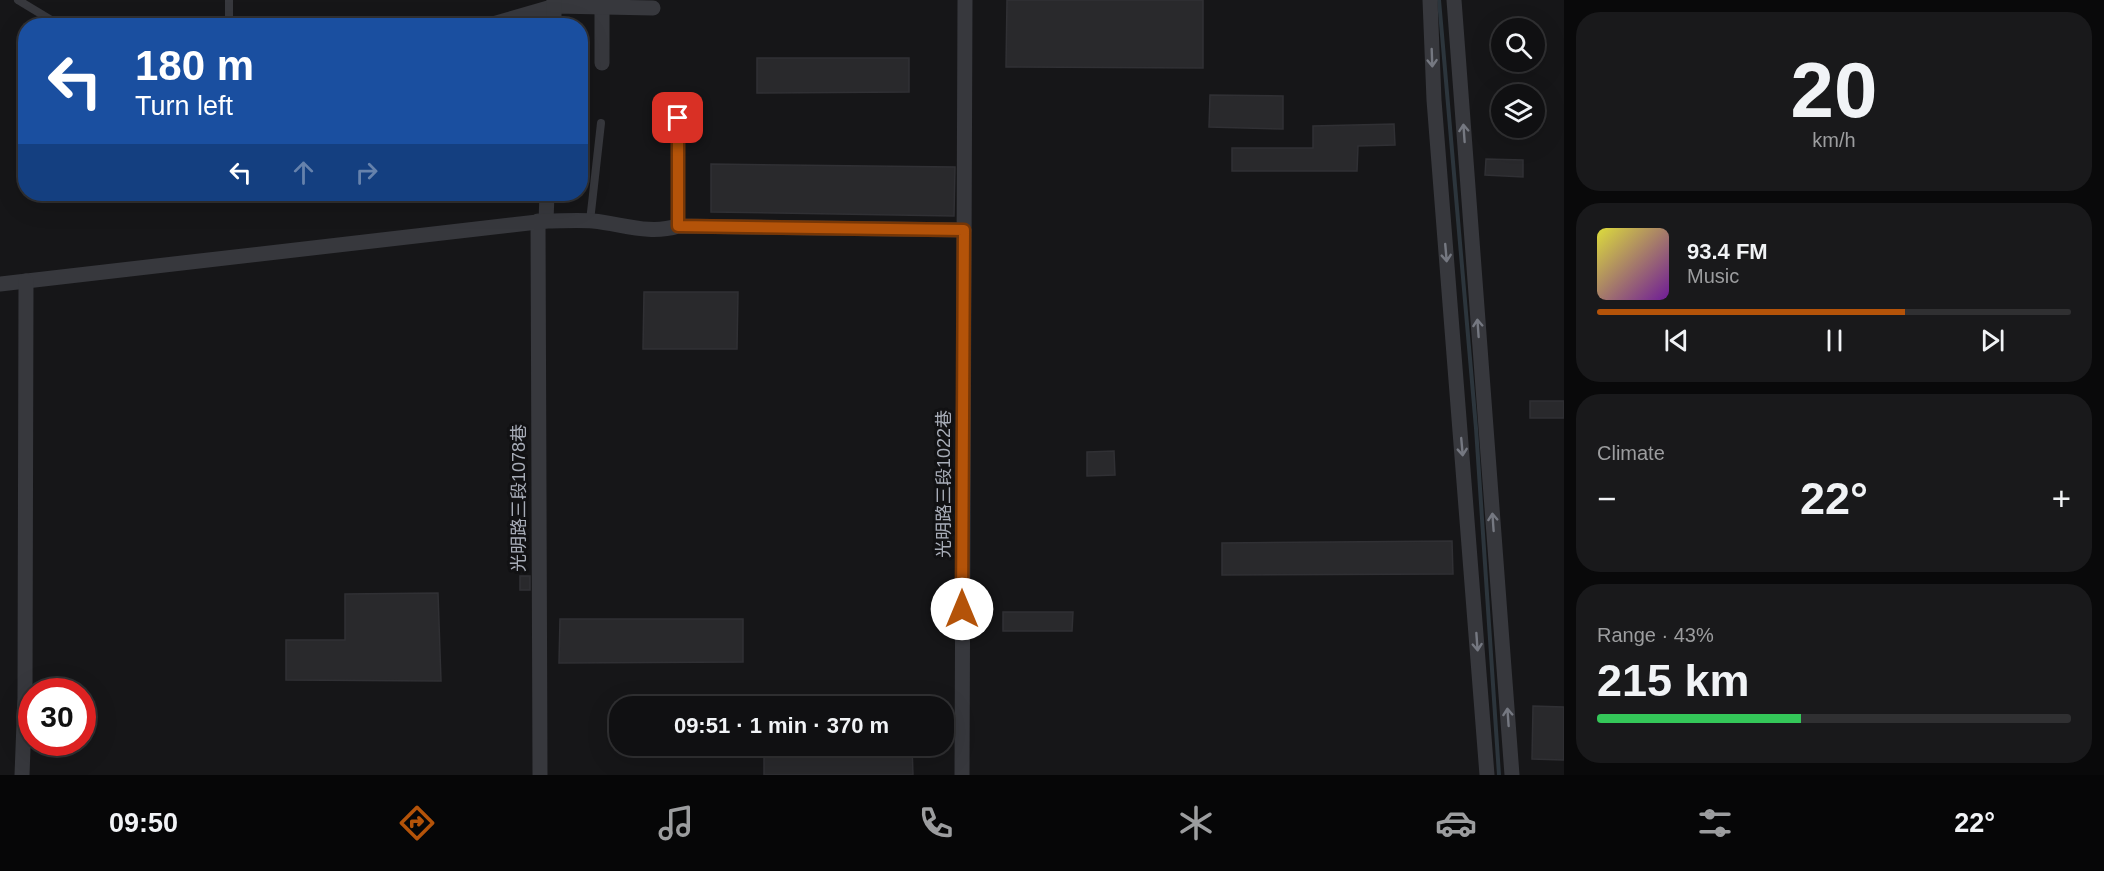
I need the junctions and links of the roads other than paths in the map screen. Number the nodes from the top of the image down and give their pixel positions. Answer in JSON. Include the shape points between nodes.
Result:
{"nodes":[{"id":1,"x":18,"y":0,"type":"edge"},
{"id":2,"x":229,"y":0,"type":"edge"},
{"id":3,"x":965,"y":0,"type":"edge"},
{"id":4,"x":1430,"y":0,"type":"edge"},
{"id":5,"x":1454,"y":0,"type":"edge"},
{"id":6,"x":554,"y":3,"type":"edge"},
{"id":7,"x":602,"y":7,"type":"junction"},
{"id":8,"x":653,"y":8,"type":"dead end"},
{"id":9,"x":48,"y":18,"type":"edge"},
{"id":10,"x":229,"y":18,"type":"edge"},
{"id":11,"x":510,"y":18,"type":"edge"},
{"id":12,"x":602,"y":63,"type":"dead end"},
{"id":13,"x":678,"y":118,"type":"dead end"},
{"id":14,"x":601,"y":123,"type":"dead end"},
{"id":15,"x":546,"y":201,"type":"edge"},
{"id":16,"x":542,"y":221,"type":"junction"},
{"id":17,"x":590,"y":221,"type":"junction"},
{"id":18,"x":678,"y":226,"type":"junction"},
{"id":19,"x":964,"y":230,"type":"junction"},
{"id":20,"x":26,"y":281,"type":"junction"},
{"id":21,"x":0,"y":284,"type":"edge"},
{"id":22,"x":21,"y":775,"type":"edge"},
{"id":23,"x":540,"y":775,"type":"edge"},
{"id":24,"x":962,"y":775,"type":"edge"},
{"id":25,"x":1487,"y":775,"type":"edge"},
{"id":26,"x":1512,"y":775,"type":"edge"}],
"edges":[{"from":1,"to":9,"type":"lane"},
{"from":2,"to":10,"type":"lane"},
{"from":3,"to":19,"type":"street","name":"光明路三段1022巷"},
{"from":4,"to":25,"type":"street","one_way":true,"via":[[1434,100]]},
{"from":26,"to":5,"type":"street","one_way":true},
{"from":6,"to":7,"type":"street"},
{"from":6,"to":11,"type":"street"},
{"from":7,"to":8,"type":"street"},
{"from":7,"to":12,"type":"street"},
{"from":13,"to":18,"type":"lane"},
{"from":14,"to":17,"type":"lane"},
{"from":15,"to":16,"type":"street","name":"光明路三段1078巷"},
{"from":16,"to":17,"type":"street"},
{"from":16,"to":20,"type":"street"},
{"from":16,"to":23,"type":"street","name":"光明路三段1078巷"},
{"from":17,"to":18,"type":"street","via":[[646,231]]},
{"from":18,"to":19,"type":"street"},
{"from":19,"to":24,"type":"street","name":"光明路三段1022巷"},
{"from":20,"to":21,"type":"street"},
{"from":20,"to":22,"type":"street","via":[[25,697]]}]}
